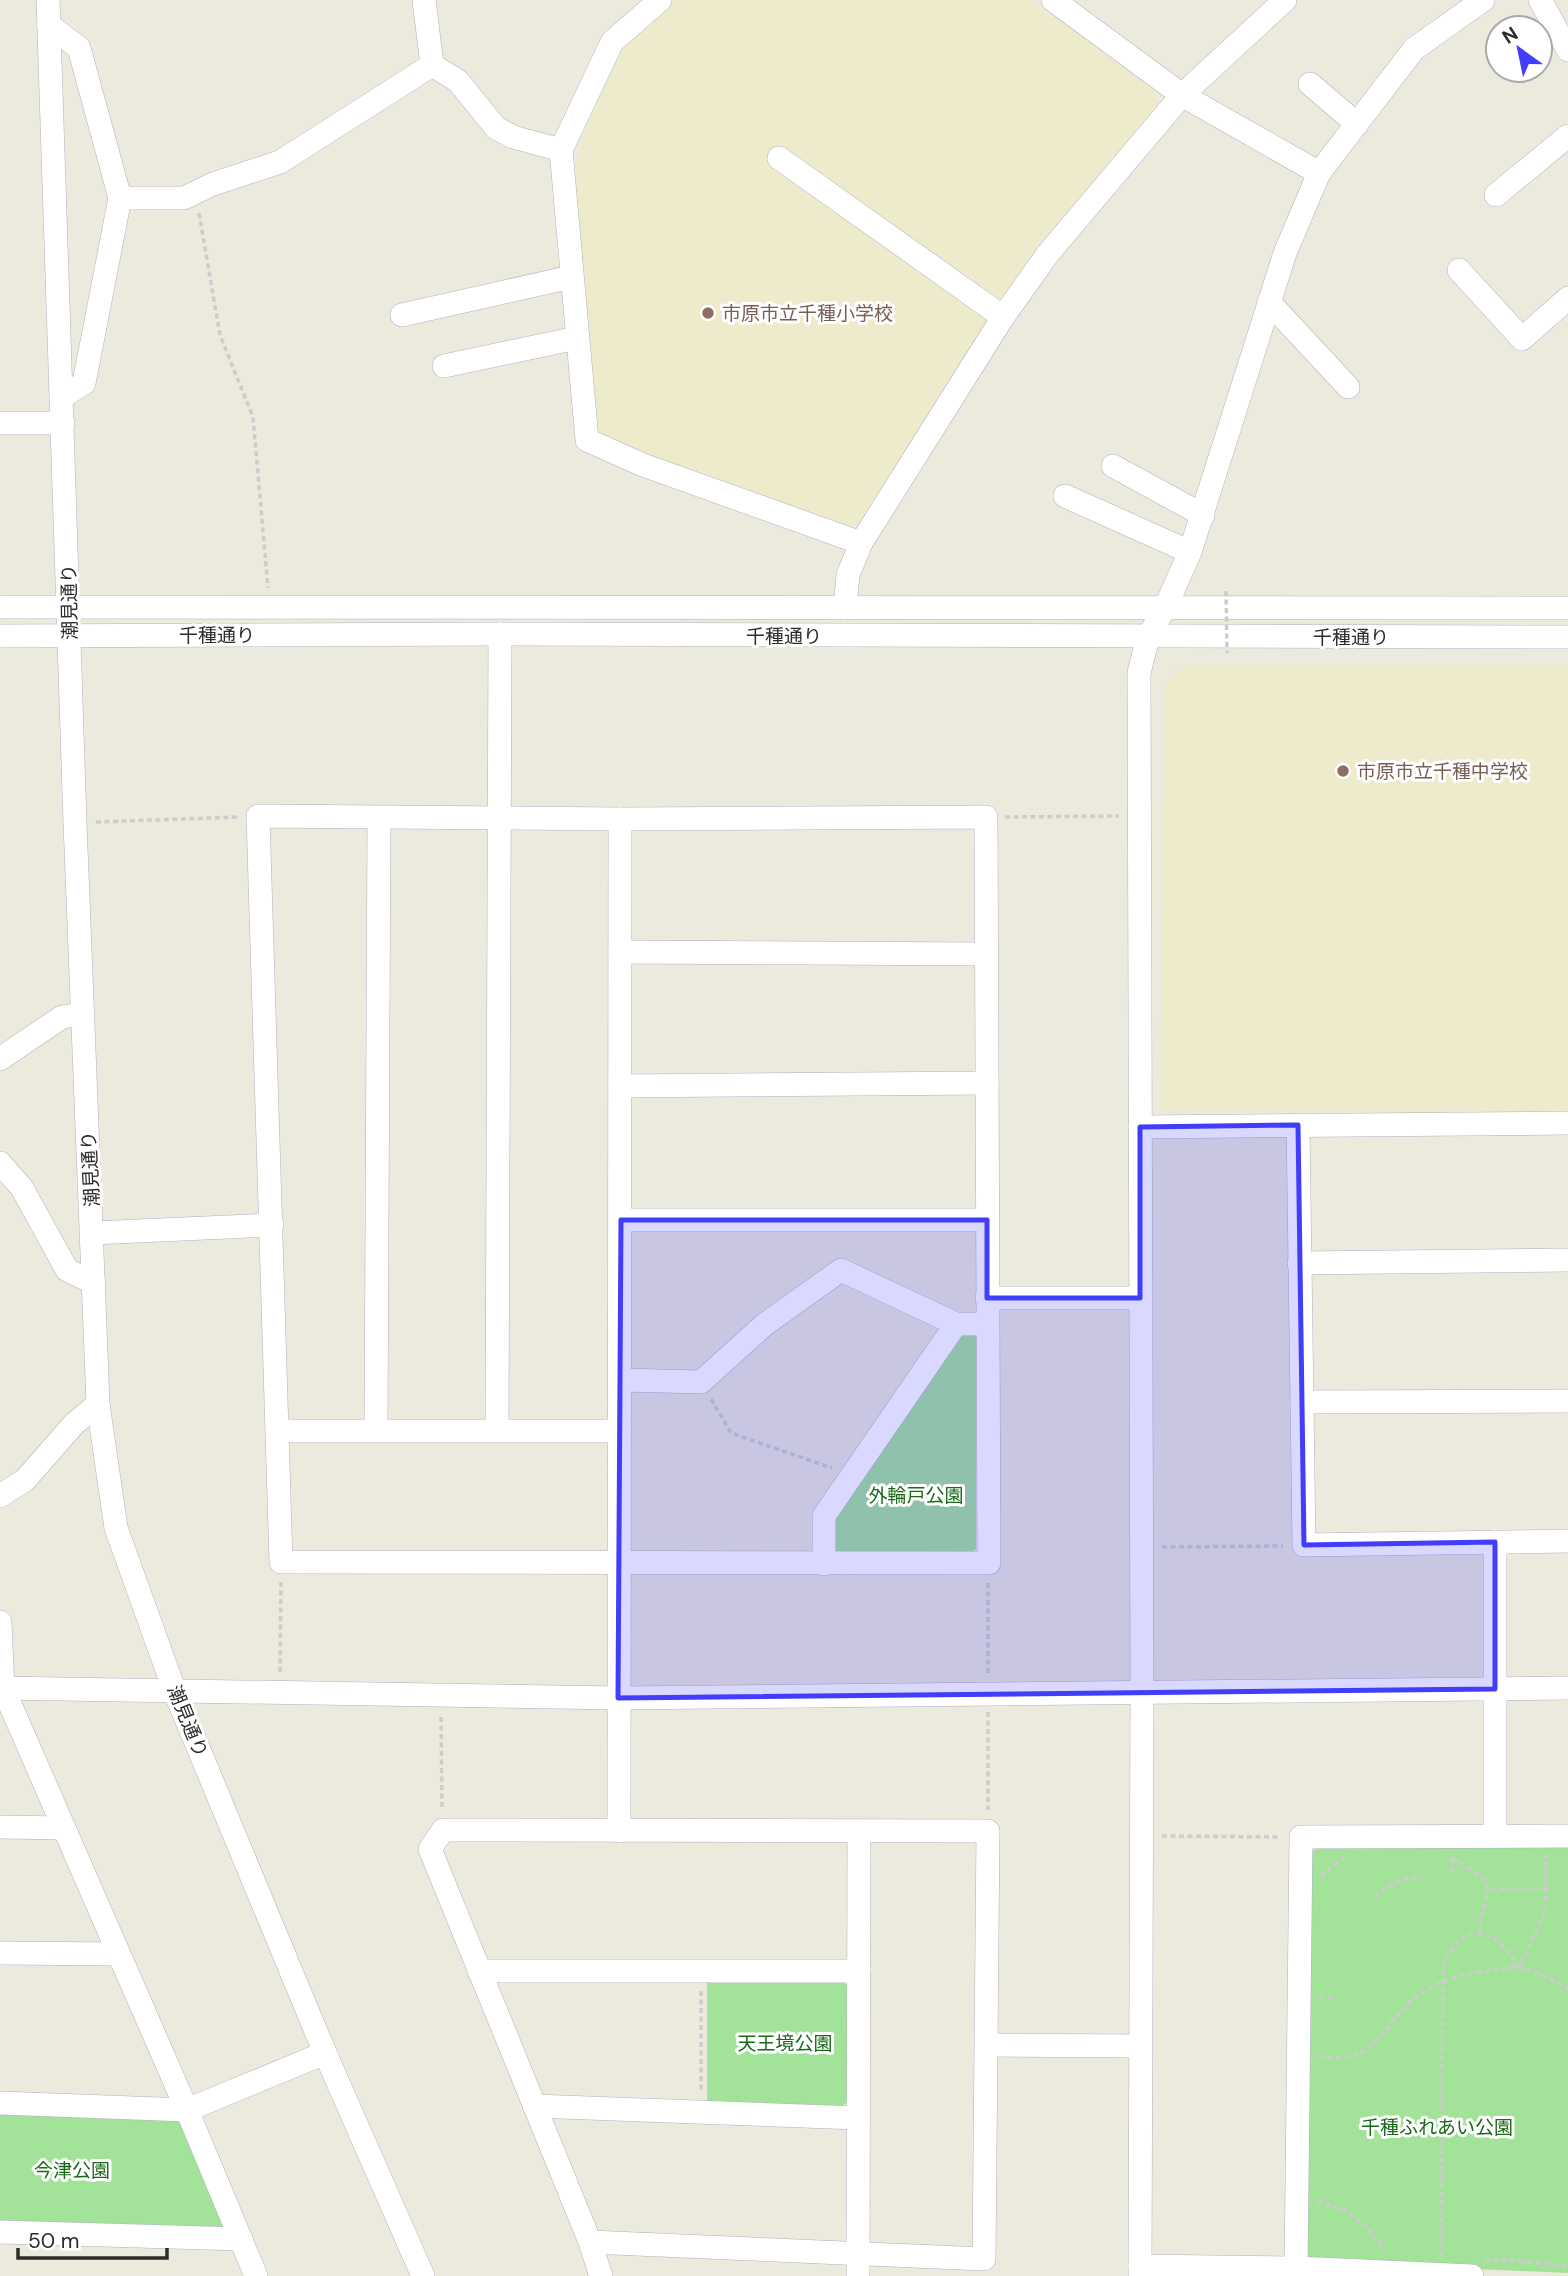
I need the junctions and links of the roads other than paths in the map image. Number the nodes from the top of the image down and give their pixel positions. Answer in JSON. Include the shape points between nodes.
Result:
{"nodes":[{"id":1,"x":48,"y":0,"type":"edge"},
{"id":2,"x":424,"y":0,"type":"edge"},
{"id":3,"x":660,"y":0,"type":"edge"},
{"id":4,"x":1053,"y":0,"type":"edge"},
{"id":5,"x":1285,"y":0,"type":"edge"},
{"id":6,"x":1483,"y":0,"type":"edge"},
{"id":7,"x":1540,"y":0,"type":"edge"},
{"id":8,"x":49,"y":25,"type":"junction"},
{"id":9,"x":1568,"y":50,"type":"edge"},
{"id":10,"x":432,"y":65,"type":"junction"},
{"id":11,"x":1310,"y":84,"type":"dead end"},
{"id":12,"x":1182,"y":95,"type":"junction"},
{"id":13,"x":1357,"y":124,"type":"junction"},
{"id":14,"x":1568,"y":136,"type":"edge"},
{"id":15,"x":561,"y":150,"type":"junction"},
{"id":16,"x":779,"y":158,"type":"dead end"},
{"id":17,"x":1319,"y":173,"type":"junction"},
{"id":18,"x":1496,"y":195,"type":"dead end"},
{"id":19,"x":120,"y":198,"type":"junction"},
{"id":20,"x":1459,"y":270,"type":"dead end"},
{"id":21,"x":571,"y":276,"type":"junction"},
{"id":22,"x":1568,"y":298,"type":"edge"},
{"id":23,"x":1269,"y":302,"type":"junction"},
{"id":24,"x":402,"y":315,"type":"dead end"},
{"id":25,"x":1003,"y":317,"type":"junction"},
{"id":26,"x":576,"y":338,"type":"junction"},
{"id":27,"x":444,"y":366,"type":"dead end"},
{"id":28,"x":1348,"y":387,"type":"dead end"},
{"id":29,"x":62,"y":397,"type":"junction"},
{"id":30,"x":0,"y":423,"type":"edge"},
{"id":31,"x":63,"y":423,"type":"junction"},
{"id":32,"x":1113,"y":466,"type":"dead end"},
{"id":33,"x":1065,"y":496,"type":"dead end"},
{"id":34,"x":1203,"y":515,"type":"junction"},
{"id":35,"x":861,"y":543,"type":"junction"},
{"id":36,"x":1190,"y":552,"type":"junction"},
{"id":37,"x":1166,"y":606,"type":"junction"},
{"id":38,"x":0,"y":607,"type":"edge"},
{"id":39,"x":69,"y":607,"type":"junction"},
{"id":40,"x":845,"y":608,"type":"junction"},
{"id":41,"x":1568,"y":608,"type":"edge"},
{"id":42,"x":69,"y":635,"type":"junction"},
{"id":43,"x":500,"y":635,"type":"junction"},
{"id":44,"x":0,"y":636,"type":"edge"},
{"id":45,"x":1148,"y":637,"type":"junction"},
{"id":46,"x":1568,"y":638,"type":"edge"},
{"id":47,"x":379,"y":818,"type":"junction"},
{"id":48,"x":499,"y":818,"type":"junction"},
{"id":49,"x":620,"y":819,"type":"junction"},
{"id":50,"x":620,"y":952,"type":"junction"},
{"id":51,"x":987,"y":954,"type":"junction"},
{"id":52,"x":82,"y":1014,"type":"junction"},
{"id":53,"x":0,"y":1059,"type":"edge"},
{"id":54,"x":987,"y":1083,"type":"junction"},
{"id":55,"x":620,"y":1086,"type":"junction"},
{"id":56,"x":1568,"y":1123,"type":"edge"},
{"id":57,"x":1298,"y":1125,"type":"junction"},
{"id":58,"x":1140,"y":1127,"type":"junction"},
{"id":59,"x":0,"y":1164,"type":"edge"},
{"id":60,"x":621,"y":1220,"type":"junction"},
{"id":61,"x":987,"y":1220,"type":"junction"},
{"id":62,"x":272,"y":1225,"type":"junction"},
{"id":63,"x":93,"y":1233,"type":"junction"},
{"id":64,"x":1568,"y":1260,"type":"edge"},
{"id":65,"x":1299,"y":1263,"type":"junction"},
{"id":66,"x":94,"y":1283,"type":"junction"},
{"id":67,"x":987,"y":1298,"type":"junction"},
{"id":68,"x":1140,"y":1298,"type":"junction"},
{"id":69,"x":956,"y":1324,"type":"junction"},
{"id":70,"x":987,"y":1324,"type":"junction"},
{"id":71,"x":620,"y":1380,"type":"junction"},
{"id":72,"x":1568,"y":1401,"type":"edge"},
{"id":73,"x":1302,"y":1402,"type":"junction"},
{"id":74,"x":98,"y":1404,"type":"junction"},
{"id":75,"x":376,"y":1429,"type":"junction"},
{"id":76,"x":497,"y":1430,"type":"junction"},
{"id":77,"x":278,"y":1431,"type":"junction"},
{"id":78,"x":619,"y":1431,"type":"junction"},
{"id":79,"x":0,"y":1496,"type":"edge"},
{"id":80,"x":1568,"y":1541,"type":"edge"},
{"id":81,"x":1494,"y":1542,"type":"junction"},
{"id":82,"x":618,"y":1564,"type":"junction"},
{"id":83,"x":824,"y":1564,"type":"junction"},
{"id":84,"x":0,"y":1622,"type":"edge"},
{"id":85,"x":1,"y":1688,"type":"edge"},
{"id":86,"x":1568,"y":1688,"type":"edge"},
{"id":87,"x":1495,"y":1689,"type":"junction"},
{"id":88,"x":1142,"y":1691,"type":"junction"},
{"id":89,"x":175,"y":1692,"type":"junction"},
{"id":90,"x":618,"y":1698,"type":"junction"},
{"id":91,"x":0,"y":1827,"type":"edge"},
{"id":92,"x":64,"y":1828,"type":"junction"},
{"id":93,"x":619,"y":1831,"type":"junction"},
{"id":94,"x":859,"y":1832,"type":"junction"},
{"id":95,"x":1495,"y":1836,"type":"junction"},
{"id":96,"x":1562,"y":1844,"type":"edge"},
{"id":97,"x":0,"y":1953,"type":"edge"},
{"id":98,"x":119,"y":1954,"type":"junction"},
{"id":99,"x":479,"y":1971,"type":"junction"},
{"id":100,"x":859,"y":1972,"type":"junction"},
{"id":101,"x":987,"y":2045,"type":"junction"},
{"id":102,"x":1140,"y":2046,"type":"junction"},
{"id":103,"x":326,"y":2053,"type":"junction"},
{"id":104,"x":0,"y":2104,"type":"edge"},
{"id":105,"x":534,"y":2106,"type":"junction"},
{"id":106,"x":187,"y":2110,"type":"junction"},
{"id":107,"x":858,"y":2118,"type":"junction"},
{"id":108,"x":0,"y":2232,"type":"edge"},
{"id":109,"x":241,"y":2239,"type":"junction"},
{"id":110,"x":590,"y":2242,"type":"junction"},
{"id":111,"x":858,"y":2253,"type":"junction"},
{"id":112,"x":1296,"y":2268,"type":"junction"},
{"id":113,"x":1474,"y":2269,"type":"edge"},
{"id":114,"x":1140,"y":2271,"type":"edge"},
{"id":115,"x":256,"y":2276,"type":"edge"},
{"id":116,"x":423,"y":2276,"type":"edge"},
{"id":117,"x":601,"y":2276,"type":"edge"},
{"id":118,"x":858,"y":2276,"type":"edge"}],
"edges":[{"from":1,"to":8,"type":"street","name":"潮見通り"},
{"from":2,"to":10,"type":"street"},
{"from":3,"to":15,"type":"street","via":[[612,42]]},
{"from":4,"to":12,"type":"street"},
{"from":5,"to":12,"type":"street"},
{"from":6,"to":13,"type":"street","via":[[1414,49]]},
{"from":7,"to":9,"type":"street"},
{"from":8,"to":19,"type":"street","via":[[79,48]]},
{"from":8,"to":29,"type":"street","name":"潮見通り"},
{"from":10,"to":15,"type":"street","via":[[458,81],[496,128]]},
{"from":10,"to":19,"type":"street","via":[[280,162],[184,198]]},
{"from":11,"to":13,"type":"street"},
{"from":12,"to":17,"type":"street"},
{"from":12,"to":25,"type":"street","via":[[1047,255]]},
{"from":13,"to":17,"type":"street"},
{"from":14,"to":18,"type":"street"},
{"from":15,"to":21,"type":"street"},
{"from":16,"to":25,"type":"street"},
{"from":17,"to":23,"type":"street"},
{"from":19,"to":29,"type":"street","via":[[84,383]]},
{"from":20,"to":22,"type":"street","via":[[1522,339]]},
{"from":21,"to":24,"type":"street"},
{"from":21,"to":26,"type":"street"},
{"from":23,"to":28,"type":"street"},
{"from":23,"to":34,"type":"street"},
{"from":25,"to":35,"type":"street"},
{"from":26,"to":27,"type":"street"},
{"from":26,"to":35,"type":"street","via":[[587,440],[643,465]]},
{"from":29,"to":31,"type":"street","name":"潮見通り"},
{"from":30,"to":31,"type":"street"},
{"from":31,"to":39,"type":"street","name":"潮見通り"},
{"from":32,"to":34,"type":"street"},
{"from":33,"to":36,"type":"street"},
{"from":34,"to":36,"type":"street"},
{"from":35,"to":40,"type":"street","via":[[848,575]]},
{"from":36,"to":37,"type":"street"},
{"from":37,"to":40,"type":"street","name":"千種通り"},
{"from":37,"to":41,"type":"street","name":"千種通り"},
{"from":37,"to":45,"type":"street"},
{"from":38,"to":39,"type":"street","name":"千種通り"},
{"from":39,"to":40,"type":"street","name":"千種通り"},
{"from":39,"to":42,"type":"street","name":"潮見通り"},
{"from":42,"to":43,"type":"street","name":"千種通り"},
{"from":42,"to":44,"type":"street","name":"千種通り"},
{"from":42,"to":52,"type":"street","name":"潮見通り"},
{"from":43,"to":45,"type":"street","name":"千種通り"},
{"from":43,"to":48,"type":"street"},
{"from":45,"to":46,"type":"street","name":"千種通り"},
{"from":45,"to":58,"type":"street","via":[[1139,673]]},
{"from":47,"to":48,"type":"street"},
{"from":47,"to":62,"type":"street","via":[[258,816]]},
{"from":47,"to":75,"type":"street"},
{"from":48,"to":49,"type":"street"},
{"from":48,"to":76,"type":"street"},
{"from":49,"to":50,"type":"street"},
{"from":49,"to":51,"type":"street","via":[[986,817]]},
{"from":50,"to":51,"type":"street"},
{"from":50,"to":55,"type":"street"},
{"from":51,"to":54,"type":"street"},
{"from":52,"to":53,"type":"street","via":[[62,1017]]},
{"from":52,"to":63,"type":"street","name":"潮見通り"},
{"from":54,"to":55,"type":"street"},
{"from":54,"to":61,"type":"street"},
{"from":55,"to":60,"type":"street"},
{"from":56,"to":57,"type":"street"},
{"from":57,"to":58,"type":"street"},
{"from":57,"to":65,"type":"street"},
{"from":58,"to":68,"type":"street"},
{"from":59,"to":66,"type":"street","via":[[22,1188],[67,1270]]},
{"from":60,"to":61,"type":"street"},
{"from":60,"to":71,"type":"street"},
{"from":61,"to":67,"type":"street"},
{"from":62,"to":63,"type":"street"},
{"from":62,"to":77,"type":"street"},
{"from":63,"to":66,"type":"street","name":"潮見通り"},
{"from":64,"to":65,"type":"street"},
{"from":65,"to":73,"type":"street"},
{"from":66,"to":74,"type":"street","name":"潮見通り"},
{"from":67,"to":68,"type":"street"},
{"from":67,"to":70,"type":"street"},
{"from":68,"to":88,"type":"street"},
{"from":69,"to":70,"type":"street"},
{"from":69,"to":71,"type":"street","via":[[842,1270],[764,1325],[701,1382]]},
{"from":69,"to":83,"type":"street","via":[[824,1516]]},
{"from":70,"to":83,"type":"street","via":[[989,1563]]},
{"from":71,"to":78,"type":"street"},
{"from":72,"to":73,"type":"street"},
{"from":73,"to":81,"type":"street","via":[[1304,1545]]},
{"from":74,"to":79,"type":"street","via":[[24,1480]]},
{"from":74,"to":89,"type":"street","name":"潮見通り","via":[[116,1528]]},
{"from":75,"to":76,"type":"street"},
{"from":75,"to":77,"type":"street"},
{"from":76,"to":78,"type":"street"},
{"from":77,"to":82,"type":"street","via":[[281,1562]]},
{"from":78,"to":82,"type":"street"},
{"from":80,"to":81,"type":"street"},
{"from":81,"to":87,"type":"street"},
{"from":82,"to":83,"type":"street"},
{"from":82,"to":90,"type":"street"},
{"from":84,"to":85,"type":"street"},
{"from":85,"to":89,"type":"street"},
{"from":85,"to":92,"type":"street"},
{"from":86,"to":87,"type":"street"},
{"from":87,"to":88,"type":"street"},
{"from":87,"to":95,"type":"street"},
{"from":88,"to":90,"type":"street"},
{"from":88,"to":102,"type":"street"},
{"from":89,"to":90,"type":"street"},
{"from":89,"to":103,"type":"street","name":"潮見通り"},
{"from":90,"to":93,"type":"street"},
{"from":91,"to":92,"type":"street"},
{"from":92,"to":98,"type":"street"},
{"from":93,"to":94,"type":"street"},
{"from":93,"to":99,"type":"street","via":[[443,1830],[430,1849]]},
{"from":94,"to":100,"type":"street"},
{"from":94,"to":101,"type":"street","via":[[988,1831]]},
{"from":95,"to":96,"type":"street"},
{"from":95,"to":112,"type":"street","via":[[1301,1837]]},
{"from":97,"to":98,"type":"street"},
{"from":98,"to":106,"type":"street"},
{"from":99,"to":100,"type":"street"},
{"from":99,"to":105,"type":"street"},
{"from":100,"to":107,"type":"street"},
{"from":101,"to":102,"type":"street"},
{"from":101,"to":111,"type":"street","via":[[984,2259]]},
{"from":102,"to":114,"type":"street"},
{"from":103,"to":106,"type":"street"},
{"from":103,"to":116,"type":"street","name":"潮見通り"},
{"from":104,"to":106,"type":"street"},
{"from":105,"to":107,"type":"street"},
{"from":105,"to":110,"type":"street"},
{"from":106,"to":109,"type":"street"},
{"from":107,"to":111,"type":"street"},
{"from":108,"to":109,"type":"street"},
{"from":109,"to":115,"type":"street"},
{"from":110,"to":111,"type":"street"},
{"from":110,"to":117,"type":"street"},
{"from":111,"to":118,"type":"street"},
{"from":112,"to":113,"type":"street"},
{"from":112,"to":114,"type":"street"}]}
